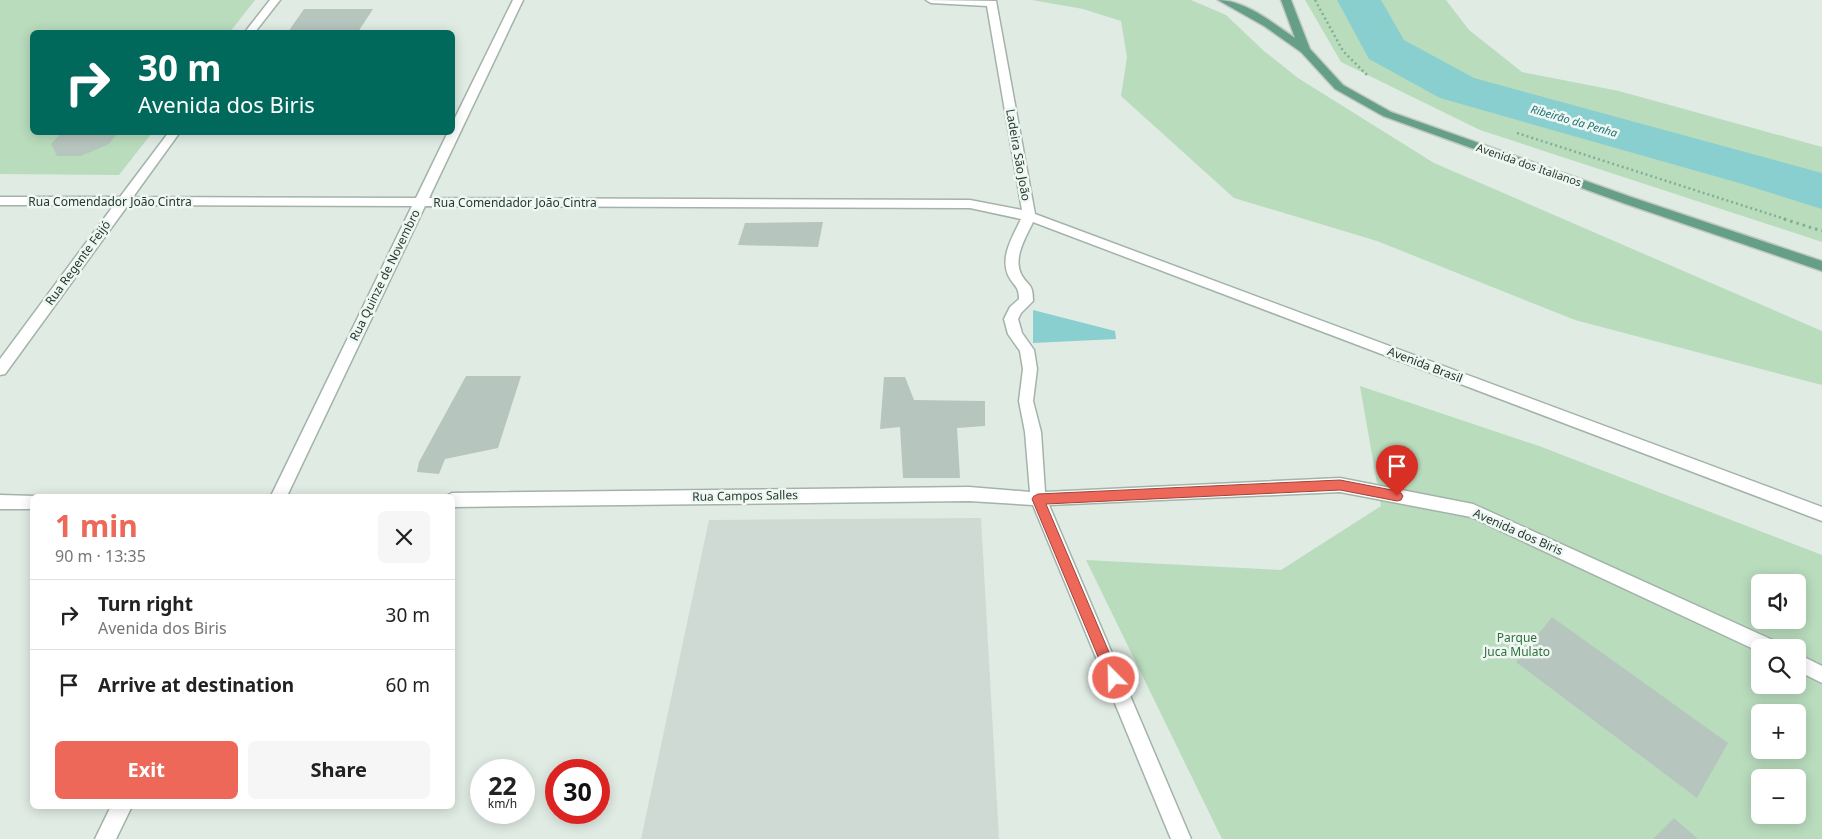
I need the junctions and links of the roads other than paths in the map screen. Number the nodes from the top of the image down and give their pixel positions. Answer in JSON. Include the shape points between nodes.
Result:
{"nodes":[{"id":1,"x":275,"y":0,"type":"edge"},
{"id":2,"x":518,"y":0,"type":"edge"},
{"id":3,"x":931,"y":0,"type":"edge"},
{"id":4,"x":1223,"y":0,"type":"edge"},
{"id":5,"x":1286,"y":0,"type":"edge"},
{"id":6,"x":252,"y":30,"type":"edge"},
{"id":7,"x":1305,"y":50,"type":"junction"},
{"id":8,"x":455,"y":129,"type":"edge"},
{"id":9,"x":173,"y":135,"type":"edge"},
{"id":10,"x":452,"y":135,"type":"edge"},
{"id":11,"x":0,"y":201,"type":"edge"},
{"id":12,"x":122,"y":203,"type":"junction"},
{"id":13,"x":419,"y":203,"type":"junction"},
{"id":14,"x":1029,"y":216,"type":"junction"},
{"id":15,"x":1822,"y":266,"type":"edge"},
{"id":16,"x":0,"y":370,"type":"edge"},
{"id":17,"x":280,"y":494,"type":"edge"},
{"id":18,"x":1038,"y":499,"type":"junction"},
{"id":19,"x":455,"y":500,"type":"edge"},
{"id":20,"x":0,"y":502,"type":"edge"},
{"id":21,"x":30,"y":502,"type":"edge"},
{"id":22,"x":1822,"y":514,"type":"edge"},
{"id":23,"x":1751,"y":639,"type":"edge"},
{"id":24,"x":1806,"y":666,"type":"edge"},
{"id":25,"x":1822,"y":675,"type":"edge"},
{"id":26,"x":120,"y":809,"type":"edge"},
{"id":27,"x":105,"y":839,"type":"edge"},
{"id":28,"x":1181,"y":839,"type":"edge"}],
"edges":[{"from":1,"to":6,"type":"street"},
{"from":2,"to":8,"type":"street","name":"Rua Quinze de Novembro"},
{"from":3,"to":14,"type":"street","name":"Ladeira São João","via":[[992,3]]},
{"from":4,"to":7,"type":"main road","via":[[1268,24]]},
{"from":5,"to":7,"type":"main road","name":"Avenida dos Italianos"},
{"from":7,"to":15,"type":"main road","name":"Avenida dos Italianos","via":[[1339,87],[1387,114]]},
{"from":9,"to":12,"type":"street","name":"Rua Regente Feijó"},
{"from":10,"to":13,"type":"street","name":"Rua Quinze de Novembro"},
{"from":11,"to":12,"type":"street","name":"Rua Comendador João Cintra"},
{"from":12,"to":13,"type":"street","name":"Rua Comendador João Cintra"},
{"from":12,"to":16,"type":"street","name":"Rua Regente Feijó"},
{"from":13,"to":14,"type":"street","name":"Rua Comendador João Cintra","via":[[970,204]]},
{"from":13,"to":17,"type":"street","name":"Rua Quinze de Novembro"},
{"from":14,"to":18,"type":"street","name":"Ladeira São João","via":[[1012,253],[1014,274],[1026,289],[1026,302],[1015,310],[1011,319],[1015,334],[1027,350],[1030,369],[1026,401],[1033,432]]},
{"from":14,"to":22,"type":"street","name":"Avenida Brasil"},
{"from":18,"to":19,"type":"street","name":"Rua Campos Salles","via":[[960,494]]},
{"from":18,"to":23,"type":"street","name":"Avenida dos Biris","via":[[1340,485],[1473,512]]},
{"from":18,"to":28,"type":"street"},
{"from":20,"to":21,"type":"street"},
{"from":24,"to":25,"type":"street"},
{"from":26,"to":27,"type":"street"}]}
